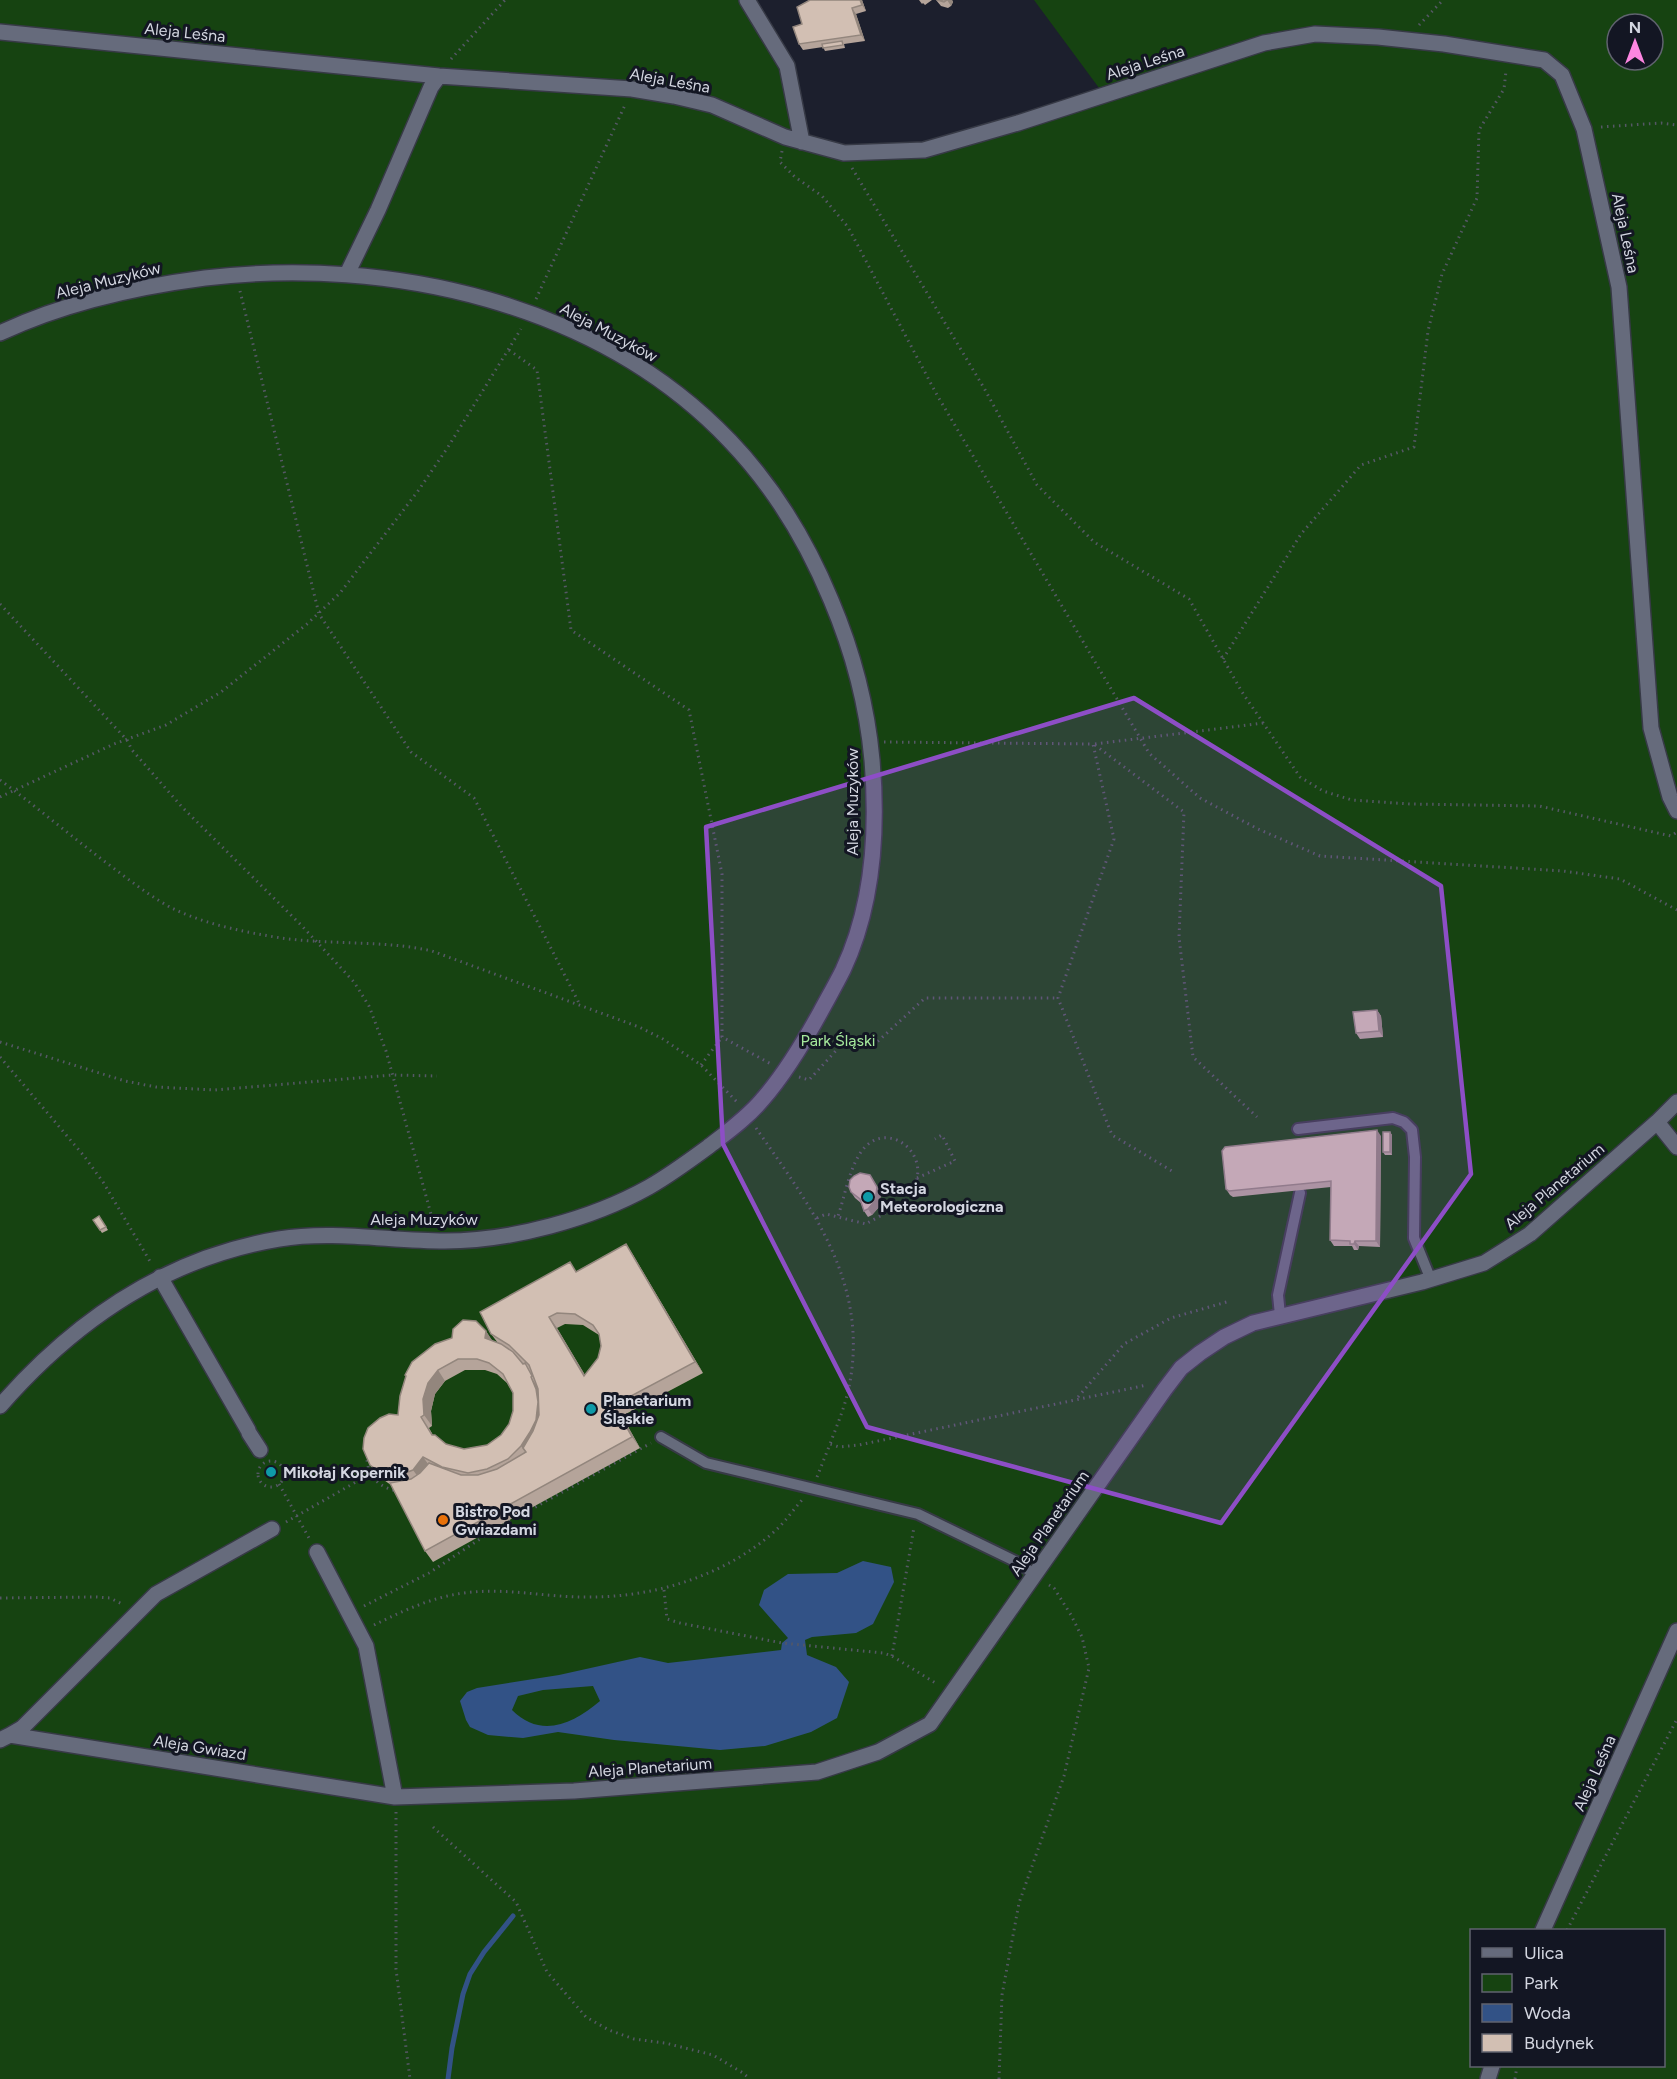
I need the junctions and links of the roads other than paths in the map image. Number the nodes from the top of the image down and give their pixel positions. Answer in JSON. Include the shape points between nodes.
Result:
{"nodes":[{"id":1,"x":747,"y":0,"type":"edge"},
{"id":2,"x":0,"y":32,"type":"edge"},
{"id":3,"x":439,"y":76,"type":"junction"},
{"id":4,"x":802,"y":142,"type":"junction"},
{"id":5,"x":347,"y":274,"type":"junction"},
{"id":6,"x":0,"y":333,"type":"edge"},
{"id":7,"x":1677,"y":811,"type":"edge"},
{"id":8,"x":1677,"y":1102,"type":"edge"},
{"id":9,"x":1657,"y":1122,"type":"junction"},
{"id":10,"x":1298,"y":1129,"type":"dead end"},
{"id":11,"x":1677,"y":1148,"type":"edge"},
{"id":12,"x":1300,"y":1193,"type":"edge"},
{"id":13,"x":159,"y":1277,"type":"junction"},
{"id":14,"x":1431,"y":1280,"type":"junction"},
{"id":15,"x":1280,"y":1315,"type":"junction"},
{"id":16,"x":0,"y":1406,"type":"edge"},
{"id":17,"x":662,"y":1437,"type":"road end"},
{"id":18,"x":260,"y":1450,"type":"dead end"},
{"id":19,"x":272,"y":1529,"type":"road end"},
{"id":20,"x":317,"y":1552,"type":"road end"},
{"id":21,"x":1035,"y":1575,"type":"junction"},
{"id":22,"x":1677,"y":1631,"type":"edge"},
{"id":23,"x":5,"y":1738,"type":"edge"},
{"id":24,"x":395,"y":1797,"type":"junction"},
{"id":25,"x":1543,"y":1929,"type":"edge"}],
"edges":[{"from":1,"to":4,"type":"street","via":[[786,66]]},
{"from":2,"to":3,"type":"street","name":"Aleja Leśna"},
{"from":3,"to":4,"type":"street","name":"Aleja Leśna","via":[[632,89],[674,96],[712,105]]},
{"from":3,"to":5,"type":"street"},
{"from":4,"to":7,"type":"street","name":"Aleja Leśna","via":[[844,153],[924,150],[1264,43],[1315,34],[1378,36],[1544,60],[1562,75],[1584,129],[1619,287],[1651,728]]},
{"from":5,"to":6,"type":"street","name":"Aleja Muzyków","via":[[236,274],[160,285],[90,301]]},
{"from":5,"to":13,"type":"street","name":"Aleja Muzyków","via":[[433,286],[530,313],[594,342],[650,374],[710,421],[743,455],[797,531],[847,639],[871,742],[874,824],[869,879],[862,916],[843,969],[805,1040],[760,1103],[682,1166],[630,1197],[524,1232],[460,1240],[325,1236],[282,1239],[213,1255]]},
{"from":8,"to":9,"type":"street","name":"Aleja Planetarium"},
{"from":9,"to":11,"type":"street"},
{"from":9,"to":14,"type":"street","name":"Aleja Planetarium","via":[[1530,1234],[1484,1263]]},
{"from":10,"to":14,"type":"lane","via":[[1393,1118],[1412,1130],[1414,1238]]},
{"from":12,"to":15,"type":"lane","via":[[1278,1295]]},
{"from":13,"to":16,"type":"street","name":"Aleja Muzyków","via":[[79,1328]]},
{"from":13,"to":18,"type":"street"},
{"from":14,"to":15,"type":"street","name":"Aleja Planetarium"},
{"from":15,"to":21,"type":"street","name":"Aleja Planetarium","via":[[1224,1337],[1181,1368]]},
{"from":17,"to":21,"type":"lane","via":[[706,1463],[918,1514],[1019,1563]]},
{"from":19,"to":23,"type":"street","via":[[156,1594],[22,1728]]},
{"from":20,"to":24,"type":"street","via":[[366,1646]]},
{"from":21,"to":24,"type":"street","name":"Aleja Planetarium","via":[[930,1724],[878,1752],[817,1773],[574,1791]]},
{"from":22,"to":25,"type":"street","name":"Aleja Leśna"},
{"from":23,"to":24,"type":"street","name":"Aleja Gwiazd"}]}
